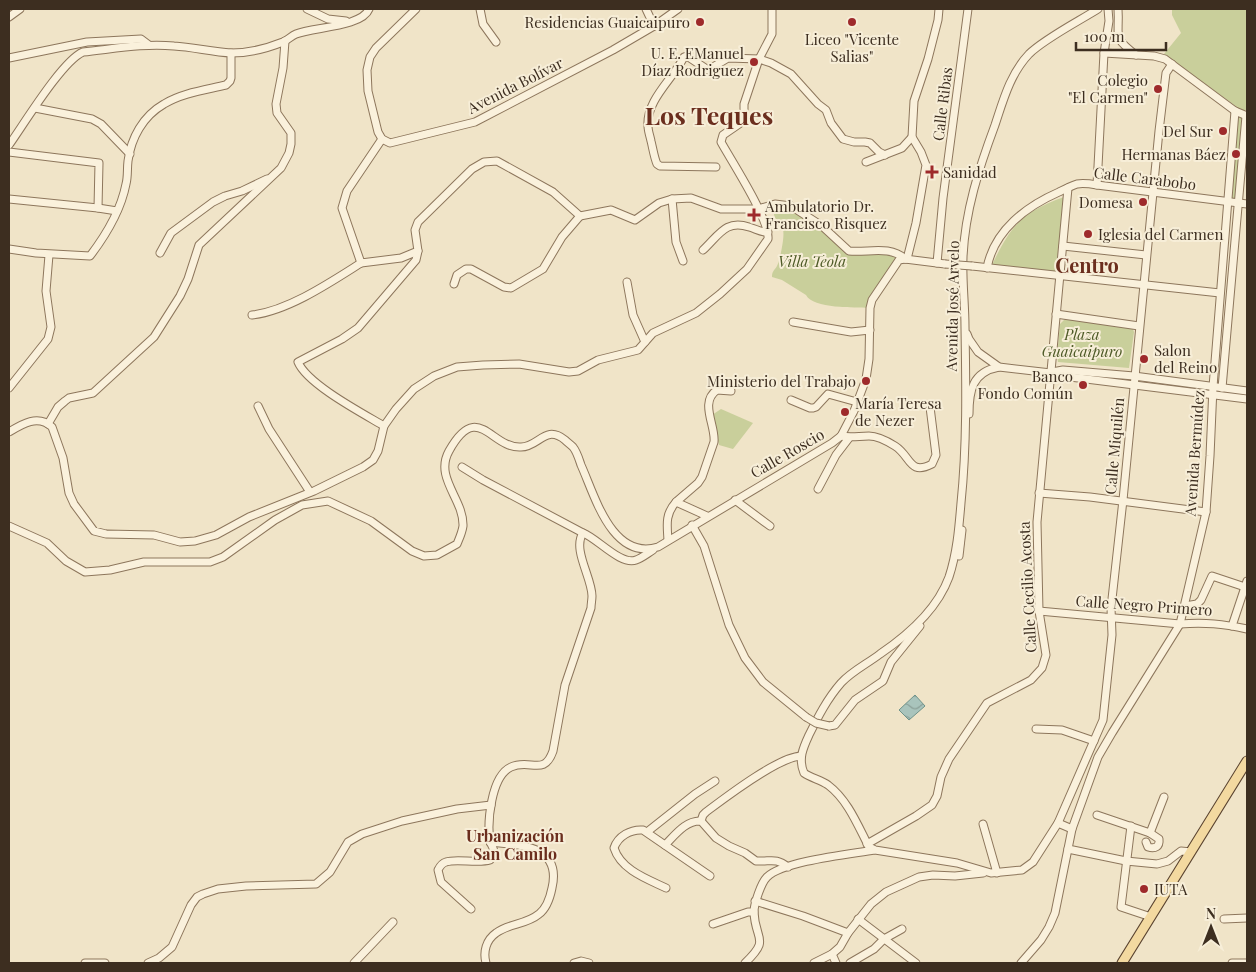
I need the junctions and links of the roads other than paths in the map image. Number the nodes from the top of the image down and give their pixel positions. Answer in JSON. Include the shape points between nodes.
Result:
{"nodes":[{"id":1,"x":20,"y":9,"type":"edge"},
{"id":2,"x":307,"y":9,"type":"edge"},
{"id":3,"x":369,"y":9,"type":"edge"},
{"id":4,"x":416,"y":9,"type":"edge"},
{"id":5,"x":480,"y":9,"type":"edge"},
{"id":6,"x":646,"y":9,"type":"edge"},
{"id":7,"x":678,"y":9,"type":"edge"},
{"id":8,"x":772,"y":9,"type":"edge"},
{"id":9,"x":939,"y":9,"type":"edge"},
{"id":10,"x":968,"y":9,"type":"edge"},
{"id":11,"x":1098,"y":9,"type":"edge"},
{"id":12,"x":1108,"y":9,"type":"edge"},
{"id":13,"x":1118,"y":9,"type":"edge"},
{"id":14,"x":9,"y":18,"type":"edge"},
{"id":15,"x":349,"y":21,"type":"junction"},
{"id":16,"x":654,"y":26,"type":"junction"},
{"id":17,"x":285,"y":41,"type":"junction"},
{"id":18,"x":496,"y":42,"type":"dead end"},
{"id":19,"x":150,"y":45,"type":"junction"},
{"id":20,"x":232,"y":53,"type":"junction"},
{"id":21,"x":1104,"y":53,"type":"junction"},
{"id":22,"x":1136,"y":55,"type":"junction"},
{"id":23,"x":9,"y":58,"type":"edge"},
{"id":24,"x":759,"y":59,"type":"junction"},
{"id":25,"x":1172,"y":64,"type":"junction"},
{"id":26,"x":35,"y":108,"type":"junction"},
{"id":27,"x":1235,"y":110,"type":"junction"},
{"id":28,"x":1246,"y":116,"type":"edge"},
{"id":29,"x":912,"y":137,"type":"junction"},
{"id":30,"x":382,"y":139,"type":"junction"},
{"id":31,"x":9,"y":145,"type":"edge"},
{"id":32,"x":9,"y":152,"type":"edge"},
{"id":33,"x":130,"y":154,"type":"junction"},
{"id":34,"x":885,"y":155,"type":"junction"},
{"id":35,"x":866,"y":162,"type":"dead end"},
{"id":36,"x":716,"y":167,"type":"dead end"},
{"id":37,"x":273,"y":177,"type":"junction"},
{"id":38,"x":1097,"y":185,"type":"junction"},
{"id":39,"x":1068,"y":188,"type":"junction"},
{"id":40,"x":1153,"y":192,"type":"junction"},
{"id":41,"x":9,"y":199,"type":"edge"},
{"id":42,"x":672,"y":199,"type":"junction"},
{"id":43,"x":1228,"y":202,"type":"junction"},
{"id":44,"x":1239,"y":204,"type":"junction"},
{"id":45,"x":1247,"y":204,"type":"edge"},
{"id":46,"x":98,"y":208,"type":"junction"},
{"id":47,"x":758,"y":209,"type":"junction"},
{"id":48,"x":117,"y":211,"type":"junction"},
{"id":49,"x":580,"y":216,"type":"junction"},
{"id":50,"x":768,"y":232,"type":"junction"},
{"id":51,"x":1063,"y":246,"type":"junction"},
{"id":52,"x":9,"y":249,"type":"edge"},
{"id":53,"x":703,"y":250,"type":"dead end"},
{"id":54,"x":418,"y":251,"type":"junction"},
{"id":55,"x":160,"y":253,"type":"dead end"},
{"id":56,"x":49,"y":255,"type":"junction"},
{"id":57,"x":1146,"y":255,"type":"junction"},
{"id":58,"x":906,"y":259,"type":"junction"},
{"id":59,"x":683,"y":261,"type":"dead end"},
{"id":60,"x":361,"y":263,"type":"junction"},
{"id":61,"x":941,"y":263,"type":"junction"},
{"id":62,"x":987,"y":268,"type":"junction"},
{"id":63,"x":1060,"y":276,"type":"junction"},
{"id":64,"x":627,"y":282,"type":"dead end"},
{"id":65,"x":454,"y":284,"type":"dead end"},
{"id":66,"x":1143,"y":285,"type":"junction"},
{"id":67,"x":1220,"y":293,"type":"junction"},
{"id":68,"x":1056,"y":314,"type":"junction"},
{"id":69,"x":252,"y":315,"type":"dead end"},
{"id":70,"x":793,"y":322,"type":"dead end"},
{"id":71,"x":965,"y":326,"type":"junction"},
{"id":72,"x":1139,"y":326,"type":"junction"},
{"id":73,"x":870,"y":330,"type":"junction"},
{"id":74,"x":644,"y":342,"type":"junction"},
{"id":75,"x":998,"y":367,"type":"junction"},
{"id":76,"x":1051,"y":373,"type":"junction"},
{"id":77,"x":1134,"y":380,"type":"junction"},
{"id":78,"x":9,"y":388,"type":"edge"},
{"id":79,"x":1222,"y":388,"type":"junction"},
{"id":80,"x":1213,"y":390,"type":"junction"},
{"id":81,"x":731,"y":391,"type":"dead end"},
{"id":82,"x":1247,"y":391,"type":"edge"},
{"id":83,"x":1247,"y":399,"type":"edge"},
{"id":84,"x":791,"y":400,"type":"dead end"},
{"id":85,"x":858,"y":402,"type":"junction"},
{"id":86,"x":258,"y":406,"type":"dead end"},
{"id":87,"x":930,"y":407,"type":"dead end"},
{"id":88,"x":48,"y":424,"type":"junction"},
{"id":89,"x":384,"y":426,"type":"junction"},
{"id":90,"x":9,"y":432,"type":"edge"},
{"id":91,"x":841,"y":436,"type":"junction"},
{"id":92,"x":849,"y":438,"type":"junction"},
{"id":93,"x":462,"y":468,"type":"dead end"},
{"id":94,"x":818,"y":488,"type":"dead end"},
{"id":95,"x":310,"y":492,"type":"junction"},
{"id":96,"x":1039,"y":493,"type":"junction"},
{"id":97,"x":735,"y":500,"type":"junction"},
{"id":98,"x":1123,"y":500,"type":"junction"},
{"id":99,"x":676,"y":502,"type":"junction"},
{"id":100,"x":1206,"y":512,"type":"junction"},
{"id":101,"x":707,"y":516,"type":"junction"},
{"id":102,"x":692,"y":525,"type":"junction"},
{"id":103,"x":9,"y":526,"type":"edge"},
{"id":104,"x":770,"y":526,"type":"dead end"},
{"id":105,"x":584,"y":533,"type":"junction"},
{"id":106,"x":668,"y":540,"type":"junction"},
{"id":107,"x":658,"y":547,"type":"junction"},
{"id":108,"x":1246,"y":584,"type":"edge"},
{"id":109,"x":1184,"y":606,"type":"junction"},
{"id":110,"x":1039,"y":610,"type":"junction"},
{"id":111,"x":1110,"y":617,"type":"junction"},
{"id":112,"x":1180,"y":624,"type":"junction"},
{"id":113,"x":1232,"y":626,"type":"junction"},
{"id":114,"x":1247,"y":630,"type":"edge"},
{"id":115,"x":886,"y":650,"type":"junction"},
{"id":116,"x":894,"y":658,"type":"junction"},
{"id":117,"x":1100,"y":727,"type":"junction"},
{"id":118,"x":1036,"y":728,"type":"dead end"},
{"id":119,"x":1112,"y":733,"type":"junction"},
{"id":120,"x":1094,"y":741,"type":"junction"},
{"id":121,"x":801,"y":756,"type":"junction"},
{"id":122,"x":1247,"y":761,"type":"edge"},
{"id":123,"x":714,"y":781,"type":"dead end"},
{"id":124,"x":1164,"y":797,"type":"dead end"},
{"id":125,"x":491,"y":806,"type":"junction"},
{"id":126,"x":1097,"y":815,"type":"dead end"},
{"id":127,"x":701,"y":821,"type":"junction"},
{"id":128,"x":1058,"y":823,"type":"junction"},
{"id":129,"x":983,"y":824,"type":"dead end"},
{"id":130,"x":1131,"y":826,"type":"junction"},
{"id":131,"x":1072,"y":829,"type":"junction"},
{"id":132,"x":647,"y":832,"type":"junction"},
{"id":133,"x":1150,"y":833,"type":"junction"},
{"id":134,"x":490,"y":842,"type":"junction"},
{"id":135,"x":1146,"y":842,"type":"dead end"},
{"id":136,"x":868,"y":844,"type":"junction"},
{"id":137,"x":665,"y":845,"type":"junction"},
{"id":138,"x":1068,"y":849,"type":"junction"},
{"id":139,"x":875,"y":850,"type":"junction"},
{"id":140,"x":1191,"y":852,"type":"junction"},
{"id":141,"x":1126,"y":861,"type":"junction"},
{"id":142,"x":788,"y":867,"type":"junction"},
{"id":143,"x":994,"y":873,"type":"junction"},
{"id":144,"x":710,"y":876,"type":"dead end"},
{"id":145,"x":666,"y":888,"type":"dead end"},
{"id":146,"x":755,"y":902,"type":"junction"},
{"id":147,"x":471,"y":909,"type":"dead end"},
{"id":148,"x":754,"y":912,"type":"junction"},
{"id":149,"x":1151,"y":917,"type":"junction"},
{"id":150,"x":1247,"y":918,"type":"edge"},
{"id":151,"x":858,"y":919,"type":"junction"},
{"id":152,"x":1224,"y":919,"type":"dead end"},
{"id":153,"x":393,"y":922,"type":"dead end"},
{"id":154,"x":714,"y":924,"type":"dead end"},
{"id":155,"x":902,"y":929,"type":"dead end"},
{"id":156,"x":848,"y":933,"type":"junction"},
{"id":157,"x":884,"y":939,"type":"junction"},
{"id":158,"x":832,"y":954,"type":"junction"},
{"id":159,"x":85,"y":963,"type":"edge"},
{"id":160,"x":104,"y":963,"type":"edge"},
{"id":161,"x":148,"y":963,"type":"edge"},
{"id":162,"x":354,"y":963,"type":"edge"},
{"id":163,"x":486,"y":963,"type":"edge"},
{"id":164,"x":574,"y":963,"type":"edge"},
{"id":165,"x":589,"y":963,"type":"edge"},
{"id":166,"x":745,"y":963,"type":"edge"},
{"id":167,"x":814,"y":963,"type":"edge"},
{"id":168,"x":836,"y":963,"type":"edge"},
{"id":169,"x":850,"y":963,"type":"edge"},
{"id":170,"x":916,"y":963,"type":"edge"},
{"id":171,"x":1021,"y":963,"type":"edge"},
{"id":172,"x":1122,"y":963,"type":"edge"},
{"id":173,"x":1232,"y":963,"type":"edge"},
{"id":174,"x":1247,"y":963,"type":"edge"}],
"edges":[{"from":1,"to":14,"type":"street"},
{"from":2,"to":15,"type":"street","via":[[328,19]]},
{"from":3,"to":15,"type":"street","via":[[361,18]]},
{"from":4,"to":30,"type":"street","via":[[370,57],[368,91]]},
{"from":5,"to":18,"type":"street","via":[[483,24]]},
{"from":6,"to":16,"type":"street"},
{"from":7,"to":16,"type":"street","name":"Avenida Bolívar"},
{"from":8,"to":24,"type":"street","via":[[772,34]]},
{"from":9,"to":29,"type":"street","via":[[928,59],[914,100]]},
{"from":10,"to":61,"type":"street","name":"Calle Ribas","via":[[943,198]]},
{"from":11,"to":71,"type":"street","name":"Avenida José Arvelo","via":[[1037,47],[1022,62],[1010,84],[971,197],[963,256]]},
{"from":12,"to":21,"type":"street"},
{"from":13,"to":22,"type":"street","via":[[1118,38]]},
{"from":15,"to":17,"type":"street","via":[[296,34]]},
{"from":16,"to":30,"type":"street","name":"Avenida Bolívar","via":[[475,122],[390,142]]},
{"from":17,"to":20,"type":"street"},
{"from":17,"to":37,"type":"street","via":[[276,104],[277,113],[291,133],[292,144]]},
{"from":19,"to":20,"type":"street"},
{"from":19,"to":23,"type":"street","via":[[141,38],[87,42]]},
{"from":19,"to":26,"type":"street","via":[[77,55]]},
{"from":20,"to":33,"type":"street","via":[[230,81],[226,85],[189,94],[152,112],[135,136]]},
{"from":21,"to":22,"type":"street"},
{"from":21,"to":38,"type":"street"},
{"from":22,"to":25,"type":"street","via":[[1160,57]]},
{"from":24,"to":34,"type":"street","via":[[790,74],[826,110],[831,123],[844,139],[870,143]]},
{"from":24,"to":36,"type":"street","via":[[728,58],[708,70],[684,57],[652,104],[648,126],[657,164]]},
{"from":24,"to":47,"type":"street","via":[[744,104],[744,118],[723,136],[721,142]]},
{"from":25,"to":27,"type":"street"},
{"from":25,"to":40,"type":"street","name":"Calle Miquilén","via":[[1166,73]]},
{"from":26,"to":31,"type":"street"},
{"from":26,"to":33,"type":"street","via":[[92,119]]},
{"from":27,"to":28,"type":"street"},
{"from":27,"to":43,"type":"street","name":"Avenida Bermúdez"},
{"from":28,"to":44,"type":"street","name":"Avenida Bermúdez"},
{"from":29,"to":34,"type":"street","via":[[902,148]]},
{"from":29,"to":58,"type":"street","via":[[926,165]]},
{"from":30,"to":60,"type":"street","via":[[347,191],[342,208]]},
{"from":32,"to":46,"type":"street","via":[[99,164]]},
{"from":33,"to":48,"type":"street","via":[[126,184]]},
{"from":34,"to":35,"type":"street"},
{"from":37,"to":55,"type":"street","via":[[213,202],[171,233]]},
{"from":37,"to":88,"type":"street","via":[[199,245],[180,296],[154,337],[93,393],[65,400]]},
{"from":38,"to":39,"type":"street","name":"Calle Carabobo","via":[[1078,184]]},
{"from":38,"to":40,"type":"street","name":"Calle Carabobo"},
{"from":39,"to":51,"type":"street","name":"Calle Cecilio Acosta"},
{"from":39,"to":62,"type":"street","name":"Calle Carabobo","via":[[1040,200],[1018,216],[998,240]]},
{"from":40,"to":43,"type":"street","name":"Calle Carabobo"},
{"from":40,"to":57,"type":"street","name":"Calle Miquilén"},
{"from":41,"to":46,"type":"street"},
{"from":42,"to":47,"type":"street","via":[[691,198],[720,208]]},
{"from":42,"to":49,"type":"street","via":[[659,202],[635,220],[611,210]]},
{"from":42,"to":59,"type":"street","via":[[676,242]]},
{"from":43,"to":44,"type":"street","name":"Calle Carabobo"},
{"from":43,"to":67,"type":"street","name":"Avenida Bermúdez"},
{"from":44,"to":45,"type":"street","name":"Calle Carabobo"},
{"from":44,"to":79,"type":"street","name":"Avenida Bermúdez"},
{"from":46,"to":48,"type":"street"},
{"from":47,"to":50,"type":"street"},
{"from":47,"to":58,"type":"street","via":[[775,204],[791,206],[822,226],[849,251],[889,251]]},
{"from":48,"to":56,"type":"street","via":[[90,256]]},
{"from":49,"to":54,"type":"street","via":[[552,192],[526,177],[497,161],[484,162],[472,169],[418,222],[415,230]]},
{"from":49,"to":65,"type":"street","via":[[562,237],[543,269],[510,288],[471,269],[456,275]]},
{"from":50,"to":53,"type":"street","via":[[732,224]]},
{"from":50,"to":74,"type":"street","via":[[766,243],[747,268],[720,294],[696,313],[653,333]]},
{"from":51,"to":57,"type":"street"},
{"from":51,"to":63,"type":"street","name":"Calle Cecilio Acosta"},
{"from":52,"to":56,"type":"street"},
{"from":54,"to":60,"type":"street","via":[[401,258]]},
{"from":54,"to":89,"type":"street","via":[[416,260],[358,328],[298,362],[300,368],[330,394]]},
{"from":56,"to":78,"type":"street","via":[[46,291],[51,327],[48,339]]},
{"from":57,"to":66,"type":"street","name":"Calle Miquilén"},
{"from":58,"to":61,"type":"street"},
{"from":58,"to":73,"type":"street","name":"Calle Roscio","via":[[895,263],[872,300]]},
{"from":60,"to":69,"type":"street","via":[[319,290],[263,314]]},
{"from":61,"to":62,"type":"street","bridge":true},
{"from":62,"to":63,"type":"street"},
{"from":63,"to":66,"type":"street"},
{"from":63,"to":68,"type":"street","name":"Calle Cecilio Acosta"},
{"from":64,"to":74,"type":"street","via":[[633,315]]},
{"from":66,"to":67,"type":"street"},
{"from":66,"to":72,"type":"street","name":"Calle Miquilén"},
{"from":67,"to":80,"type":"street","name":"Avenida Bermúdez"},
{"from":68,"to":72,"type":"street"},
{"from":68,"to":76,"type":"street","name":"Calle Cecilio Acosta"},
{"from":70,"to":73,"type":"street","via":[[851,332]]},
{"from":71,"to":75,"type":"street","via":[[978,352]]},
{"from":71,"to":115,"type":"street","name":"Avenida José Arvelo","via":[[964,465],[955,555],[942,590],[924,615]]},
{"from":72,"to":77,"type":"street","name":"Calle Miquilén"},
{"from":73,"to":85,"type":"street","name":"Calle Roscio","via":[[866,379]]},
{"from":74,"to":89,"type":"street","via":[[638,350],[598,360],[578,371],[519,364],[457,367],[414,389]]},
{"from":75,"to":76,"type":"street"},
{"from":75,"to":116,"type":"street","name":"Avenida José Arvelo","via":[[979,377],[970,393],[966,499],[961,546],[953,578],[940,601]]},
{"from":76,"to":77,"type":"street","via":[[1063,370]]},
{"from":76,"to":96,"type":"street","name":"Calle Cecilio Acosta"},
{"from":77,"to":80,"type":"street"},
{"from":77,"to":98,"type":"street","name":"Calle Miquilén"},
{"from":79,"to":80,"type":"street"},
{"from":79,"to":82,"type":"street"},
{"from":80,"to":83,"type":"street"},
{"from":80,"to":100,"type":"street","name":"Avenida Bermúdez"},
{"from":81,"to":99,"type":"street","via":[[718,390],[711,397],[710,421],[714,442],[702,477]]},
{"from":84,"to":85,"type":"street","via":[[810,408],[816,407],[828,394]]},
{"from":85,"to":91,"type":"street","name":"Calle Roscio"},
{"from":86,"to":95,"type":"street"},
{"from":87,"to":92,"type":"street","via":[[936,455],[932,464],[923,468],[912,466],[897,447],[883,440],[868,436]]},
{"from":88,"to":90,"type":"street","via":[[32,420]]},
{"from":88,"to":95,"type":"street","via":[[63,458],[69,493],[94,531],[154,535],[180,542],[195,542],[216,536],[250,517]]},
{"from":89,"to":95,"type":"street","via":[[378,451],[372,460]]},
{"from":91,"to":92,"type":"street"},
{"from":91,"to":97,"type":"street","name":"Calle Roscio"},
{"from":92,"to":94,"type":"street"},
{"from":93,"to":105,"type":"street"},
{"from":96,"to":98,"type":"street"},
{"from":96,"to":110,"type":"street","name":"Calle Cecilio Acosta"},
{"from":97,"to":101,"type":"street","name":"Calle Roscio"},
{"from":97,"to":104,"type":"street"},
{"from":98,"to":100,"type":"street"},
{"from":98,"to":111,"type":"street","name":"Calle Miquilén"},
{"from":99,"to":101,"type":"street"},
{"from":99,"to":106,"type":"street","via":[[667,518]]},
{"from":100,"to":109,"type":"street","name":"Avenida Bermúdez"},
{"from":101,"to":102,"type":"street","name":"Calle Roscio"},
{"from":102,"to":106,"type":"street","name":"Calle Roscio"},
{"from":102,"to":116,"type":"street","name":"Avenida José Arvelo","bridge":true,"via":[[704,546],[729,625],[745,658],[763,682],[806,717],[816,723],[835,725],[855,700],[883,681]]},
{"from":103,"to":107,"type":"street","via":[[47,543],[66,561],[85,572],[100,571],[144,562],[210,562],[223,557],[302,505],[328,502],[371,521],[412,552],[437,556],[457,544],[463,526],[444,464],[459,435],[475,427],[482,428],[504,443],[522,448],[549,434],[559,435],[573,447],[607,525],[624,543],[649,550]]},
{"from":105,"to":107,"type":"street","name":"Calle Roscio","via":[[605,549],[631,561]]},
{"from":105,"to":125,"type":"street","via":[[580,548],[592,595],[565,685],[550,761],[542,765],[510,767],[499,779]]},
{"from":106,"to":107,"type":"street","name":"Calle Roscio"},
{"from":108,"to":109,"type":"street","via":[[1212,576],[1201,600]]},
{"from":108,"to":113,"type":"street"},
{"from":109,"to":112,"type":"street","name":"Avenida Bermúdez"},
{"from":110,"to":111,"type":"street","name":"Calle Negro Primero"},
{"from":110,"to":136,"type":"street","name":"Calle Cecilio Acosta","via":[[1046,655],[1037,675],[988,703],[949,759],[932,805]]},
{"from":111,"to":112,"type":"street","name":"Calle Negro Primero"},
{"from":111,"to":117,"type":"street","name":"Calle Miquilén","via":[[1112,635]]},
{"from":112,"to":113,"type":"street","name":"Calle Negro Primero","via":[[1202,622]]},
{"from":112,"to":119,"type":"street","name":"Avenida Bermúdez"},
{"from":113,"to":114,"type":"street","name":"Calle Negro Primero"},
{"from":115,"to":116,"type":"street"},
{"from":115,"to":121,"type":"street","name":"Avenida José Arvelo","via":[[842,682],[821,711]]},
{"from":117,"to":119,"type":"street"},
{"from":117,"to":120,"type":"street","name":"Calle Miquilén"},
{"from":118,"to":120,"type":"street","via":[[1062,730]]},
{"from":119,"to":131,"type":"street","name":"Avenida Bermúdez","via":[[1098,757]]},
{"from":120,"to":128,"type":"street","name":"Calle Miquilén"},
{"from":121,"to":127,"type":"street","via":[[786,760],[746,783],[706,812]]},
{"from":121,"to":136,"type":"street","via":[[804,773],[837,792]]},
{"from":122,"to":140,"type":"main road"},
{"from":123,"to":132,"type":"street"},
{"from":124,"to":133,"type":"street"},
{"from":125,"to":134,"type":"street"},
{"from":125,"to":161,"type":"street","via":[[457,809],[362,834],[348,842],[330,872],[316,884],[218,889],[196,897],[172,947]]},
{"from":126,"to":130,"type":"street"},
{"from":127,"to":137,"type":"street","via":[[691,822]]},
{"from":127,"to":142,"type":"street","via":[[716,838],[756,861],[780,861]]},
{"from":128,"to":131,"type":"street"},
{"from":128,"to":143,"type":"street","name":"Calle Miquilén","via":[[1028,866],[1018,872]]},
{"from":129,"to":143,"type":"street"},
{"from":130,"to":133,"type":"street"},
{"from":130,"to":141,"type":"street"},
{"from":131,"to":138,"type":"street","name":"Avenida Bermúdez"},
{"from":132,"to":137,"type":"street"},
{"from":132,"to":145,"type":"street","via":[[636,830],[625,835],[614,848],[621,861],[636,873]]},
{"from":133,"to":135,"type":"street","via":[[1159,839],[1159,844],[1153,849]]},
{"from":134,"to":147,"type":"street","via":[[495,850],[490,860],[447,861],[438,870],[441,882]]},
{"from":134,"to":163,"type":"street","via":[[533,847],[551,862],[554,872],[550,900],[540,914],[496,932],[488,941],[484,954]]},
{"from":136,"to":139,"type":"street"},
{"from":137,"to":144,"type":"street"},
{"from":138,"to":141,"type":"street"},
{"from":138,"to":171,"type":"street","name":"Avenida Bermúdez","via":[[1055,913],[1041,940]]},
{"from":139,"to":142,"type":"street","via":[[818,858]]},
{"from":139,"to":143,"type":"street","via":[[957,863]]},
{"from":140,"to":141,"type":"street","via":[[1181,851],[1163,864]]},
{"from":140,"to":149,"type":"main road"},
{"from":141,"to":149,"type":"street","via":[[1121,907]]},
{"from":142,"to":146,"type":"street","via":[[767,877]]},
{"from":143,"to":151,"type":"street","name":"Calle Miquilén","via":[[919,877],[886,892]]},
{"from":146,"to":148,"type":"street"},
{"from":146,"to":156,"type":"street"},
{"from":148,"to":154,"type":"street"},
{"from":148,"to":166,"type":"street","via":[[761,938],[760,947]]},
{"from":149,"to":172,"type":"main road"},
{"from":150,"to":152,"type":"street"},
{"from":151,"to":156,"type":"street","name":"Calle Miquilén"},
{"from":151,"to":157,"type":"street"},
{"from":153,"to":162,"type":"street"},
{"from":155,"to":157,"type":"street"},
{"from":156,"to":158,"type":"street","name":"Calle Miquilén"},
{"from":157,"to":169,"type":"street"},
{"from":157,"to":170,"type":"street"},
{"from":158,"to":167,"type":"street"},
{"from":158,"to":168,"type":"street"},
{"from":159,"to":160,"type":"street"},
{"from":164,"to":165,"type":"street"},
{"from":173,"to":174,"type":"street"}]}
